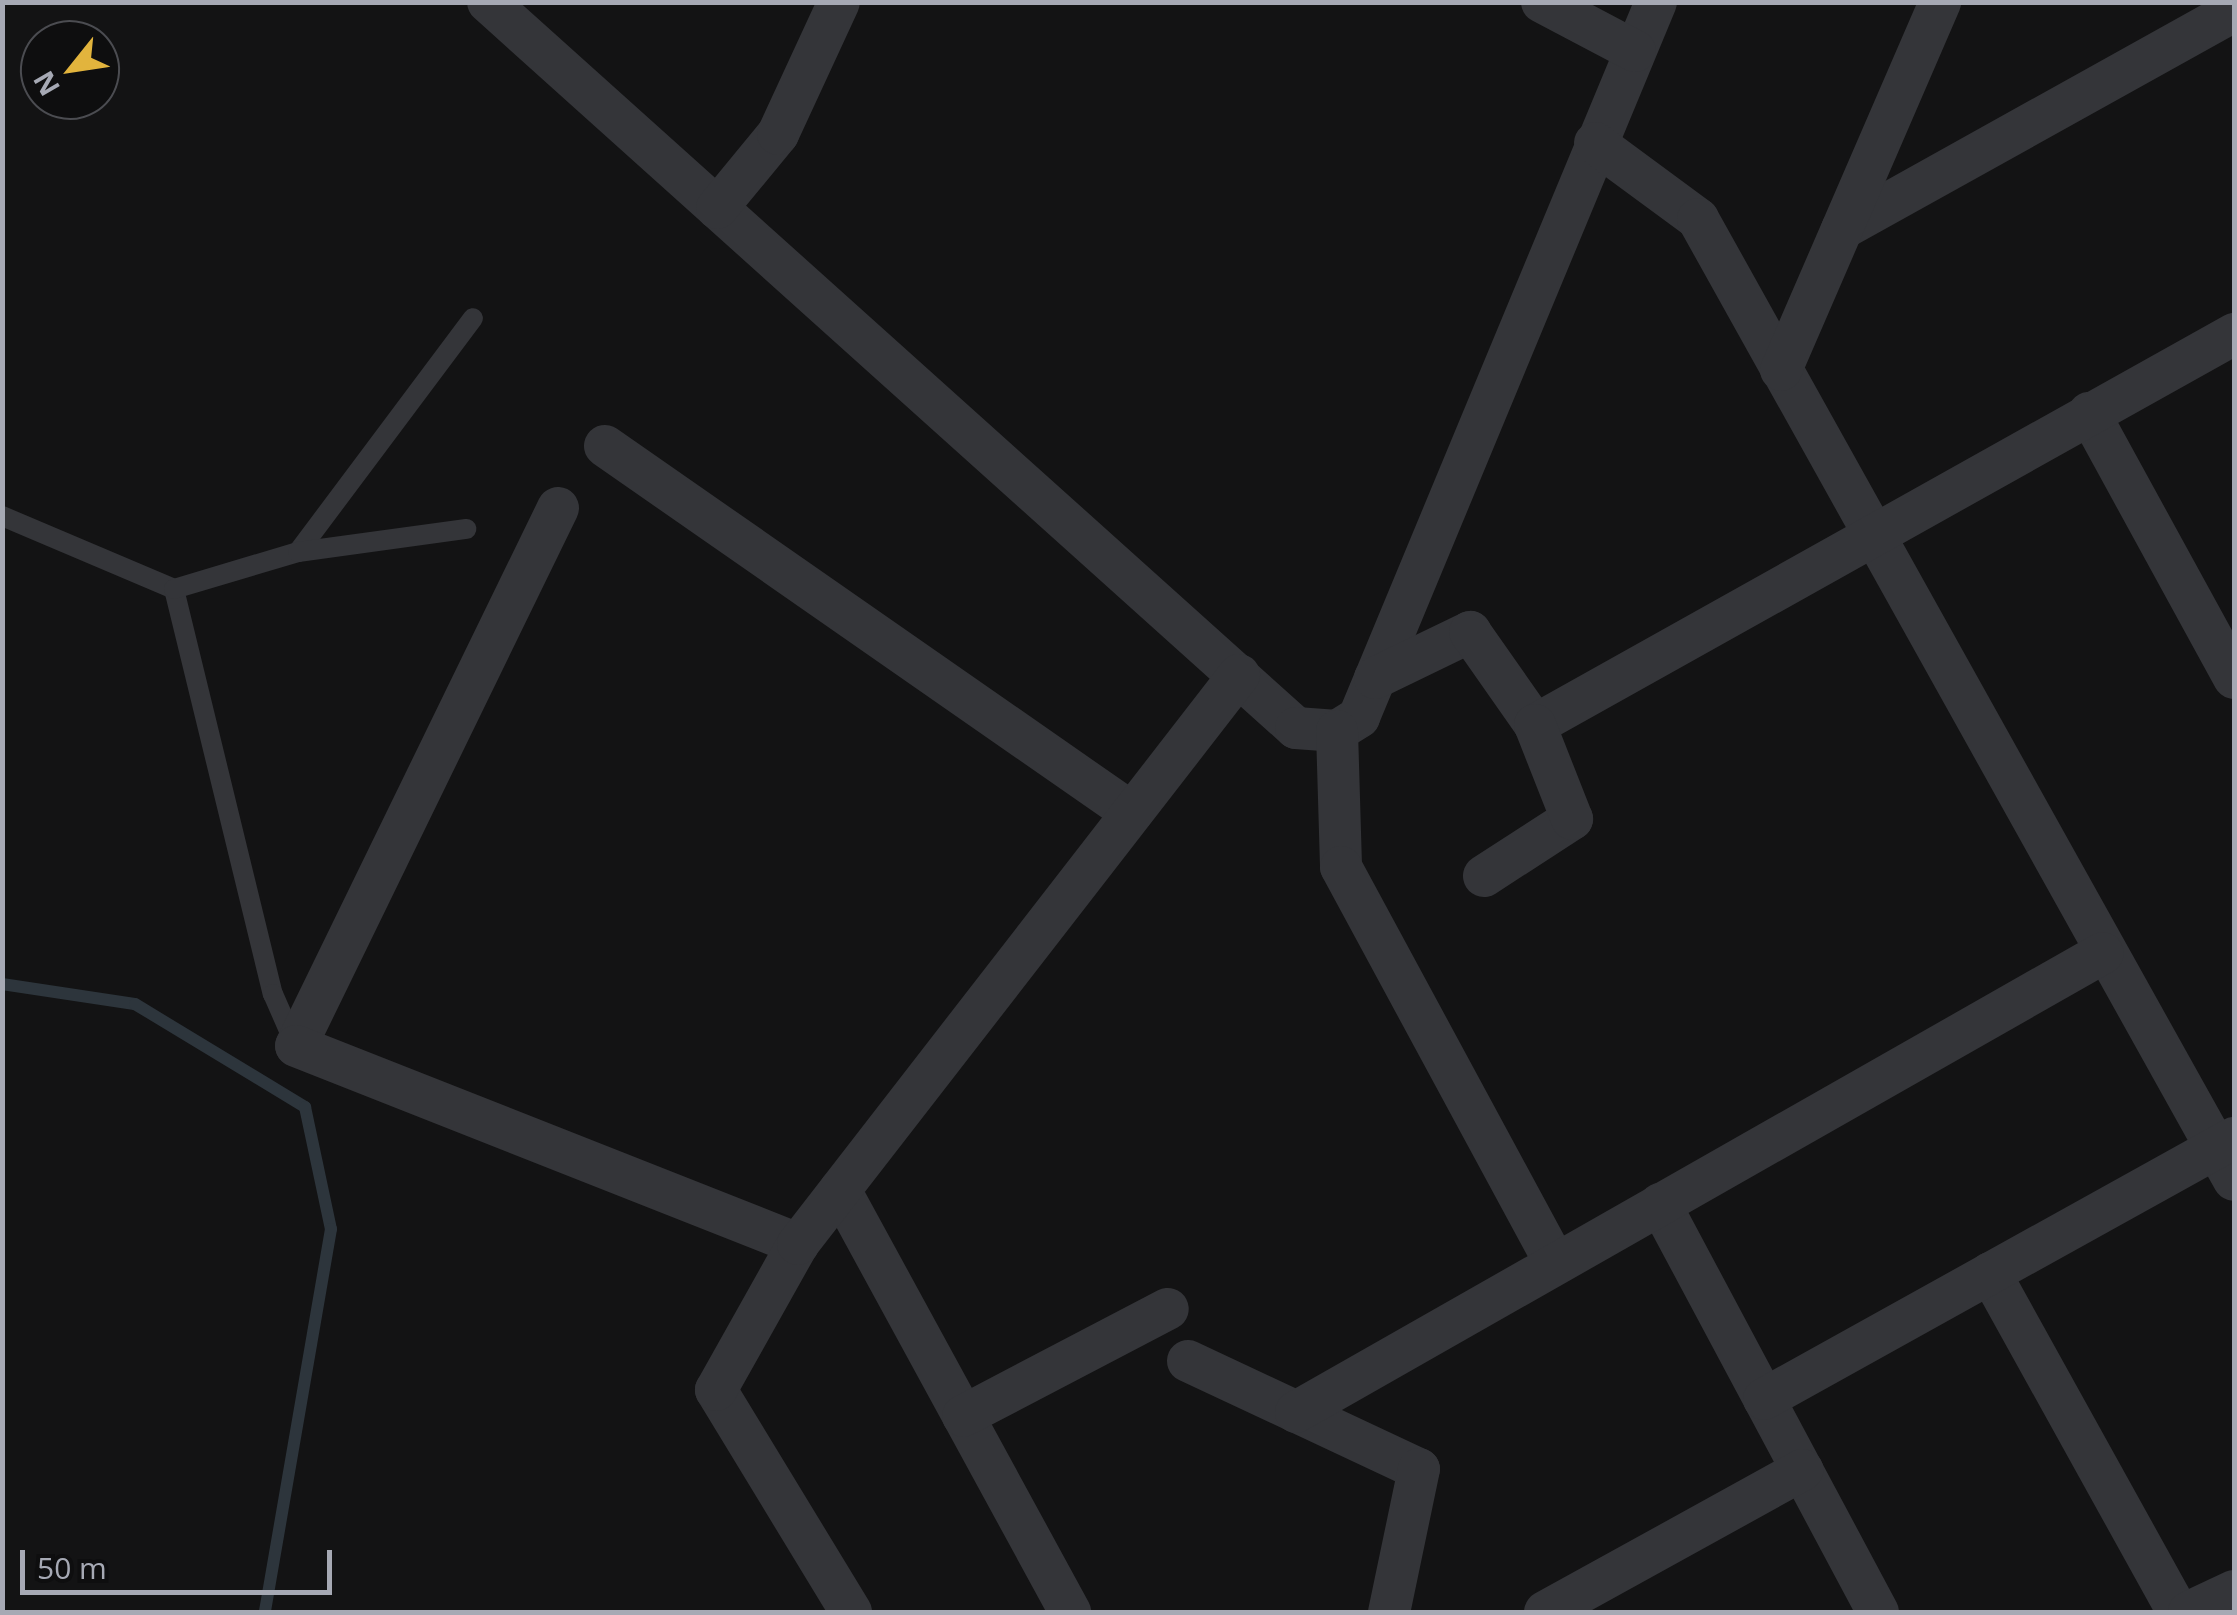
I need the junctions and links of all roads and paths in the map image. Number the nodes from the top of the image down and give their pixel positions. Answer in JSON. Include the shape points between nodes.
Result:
{"nodes":[{"id":1,"x":488,"y":2,"type":"edge"},
{"id":2,"x":839,"y":2,"type":"edge"},
{"id":3,"x":1542,"y":2,"type":"edge"},
{"id":4,"x":1656,"y":2,"type":"edge"},
{"id":5,"x":1940,"y":2,"type":"edge"},
{"id":6,"x":2234,"y":11,"type":"edge"},
{"id":7,"x":1635,"y":51,"type":"junction"},
{"id":8,"x":1595,"y":143,"type":"junction"},
{"id":9,"x":717,"y":208,"type":"junction"},
{"id":10,"x":1842,"y":229,"type":"junction"},
{"id":11,"x":473,"y":318,"type":"dead end"},
{"id":12,"x":2234,"y":334,"type":"edge"},
{"id":13,"x":1781,"y":370,"type":"junction"},
{"id":14,"x":2089,"y":414,"type":"junction"},
{"id":15,"x":605,"y":446,"type":"dead end"},
{"id":16,"x":558,"y":508,"type":"dead end"},
{"id":17,"x":3,"y":518,"type":"edge"},
{"id":18,"x":466,"y":530,"type":"dead end"},
{"id":19,"x":1875,"y":531,"type":"junction"},
{"id":20,"x":298,"y":552,"type":"junction"},
{"id":21,"x":174,"y":589,"type":"junction"},
{"id":22,"x":1239,"y":675,"type":"junction"},
{"id":23,"x":1375,"y":678,"type":"junction"},
{"id":24,"x":2234,"y":678,"type":"edge"},
{"id":25,"x":1535,"y":725,"type":"junction"},
{"id":26,"x":1337,"y":731,"type":"junction"},
{"id":27,"x":1132,"y":813,"type":"junction"},
{"id":28,"x":1484,"y":876,"type":"dead end"},
{"id":29,"x":2103,"y":953,"type":"junction"},
{"id":30,"x":296,"y":1046,"type":"junction"},
{"id":31,"x":2229,"y":1155,"type":"edge"},
{"id":32,"x":840,"y":1190,"type":"junction"},
{"id":33,"x":1660,"y":1204,"type":"junction"},
{"id":34,"x":798,"y":1244,"type":"junction"},
{"id":35,"x":1556,"y":1264,"type":"junction"},
{"id":36,"x":1990,"y":1273,"type":"junction"},
{"id":37,"x":1168,"y":1308,"type":"dead end"},
{"id":38,"x":1188,"y":1362,"type":"dead end"},
{"id":39,"x":1764,"y":1399,"type":"junction"},
{"id":40,"x":1296,"y":1412,"type":"junction"},
{"id":41,"x":963,"y":1416,"type":"junction"},
{"id":42,"x":1802,"y":1470,"type":"junction"},
{"id":43,"x":2234,"y":1592,"type":"edge"},
{"id":44,"x":850,"y":1612,"type":"edge"},
{"id":45,"x":1070,"y":1612,"type":"edge"},
{"id":46,"x":1390,"y":1612,"type":"edge"},
{"id":47,"x":1546,"y":1612,"type":"edge"},
{"id":48,"x":1878,"y":1612,"type":"edge"},
{"id":49,"x":2178,"y":1612,"type":"edge"},
{"id":50,"x":2189,"y":1612,"type":"edge"}],
"edges":[{"from":1,"to":9,"type":"street"},
{"from":2,"to":9,"type":"street","via":[[778,134]]},
{"from":3,"to":7,"type":"street"},
{"from":4,"to":7,"type":"street"},
{"from":5,"to":10,"type":"street"},
{"from":6,"to":10,"type":"street"},
{"from":7,"to":8,"type":"street"},
{"from":8,"to":13,"type":"street","via":[[1698,220]]},
{"from":8,"to":23,"type":"street"},
{"from":9,"to":22,"type":"street"},
{"from":10,"to":13,"type":"street"},
{"from":11,"to":20,"type":"lane"},
{"from":12,"to":14,"type":"street"},
{"from":13,"to":19,"type":"street"},
{"from":14,"to":19,"type":"street"},
{"from":14,"to":24,"type":"street"},
{"from":15,"to":27,"type":"street"},
{"from":16,"to":30,"type":"street"},
{"from":17,"to":21,"type":"lane"},
{"from":18,"to":20,"type":"lane"},
{"from":19,"to":25,"type":"street"},
{"from":19,"to":29,"type":"street"},
{"from":20,"to":21,"type":"lane"},
{"from":21,"to":30,"type":"lane","via":[[272,994]]},
{"from":22,"to":26,"type":"street","via":[[1296,728]]},
{"from":22,"to":27,"type":"street"},
{"from":23,"to":25,"type":"street","via":[[1470,632]]},
{"from":23,"to":26,"type":"street","via":[[1359,716]]},
{"from":25,"to":28,"type":"street","via":[[1572,819]]},
{"from":26,"to":35,"type":"street","via":[[1342,867]]},
{"from":27,"to":32,"type":"street"},
{"from":29,"to":31,"type":"street"},
{"from":29,"to":33,"type":"street"},
{"from":30,"to":34,"type":"street"},
{"from":31,"to":36,"type":"street"},
{"from":32,"to":34,"type":"street"},
{"from":32,"to":41,"type":"street"},
{"from":33,"to":35,"type":"street"},
{"from":33,"to":39,"type":"street"},
{"from":34,"to":44,"type":"street","via":[[716,1390]]},
{"from":35,"to":40,"type":"street"},
{"from":36,"to":39,"type":"street"},
{"from":36,"to":49,"type":"street"},
{"from":37,"to":41,"type":"street"},
{"from":38,"to":40,"type":"street"},
{"from":39,"to":42,"type":"street"},
{"from":40,"to":46,"type":"street","via":[[1419,1469]]},
{"from":41,"to":45,"type":"street"},
{"from":42,"to":47,"type":"street"},
{"from":42,"to":48,"type":"street"},
{"from":43,"to":50,"type":"street"}]}
